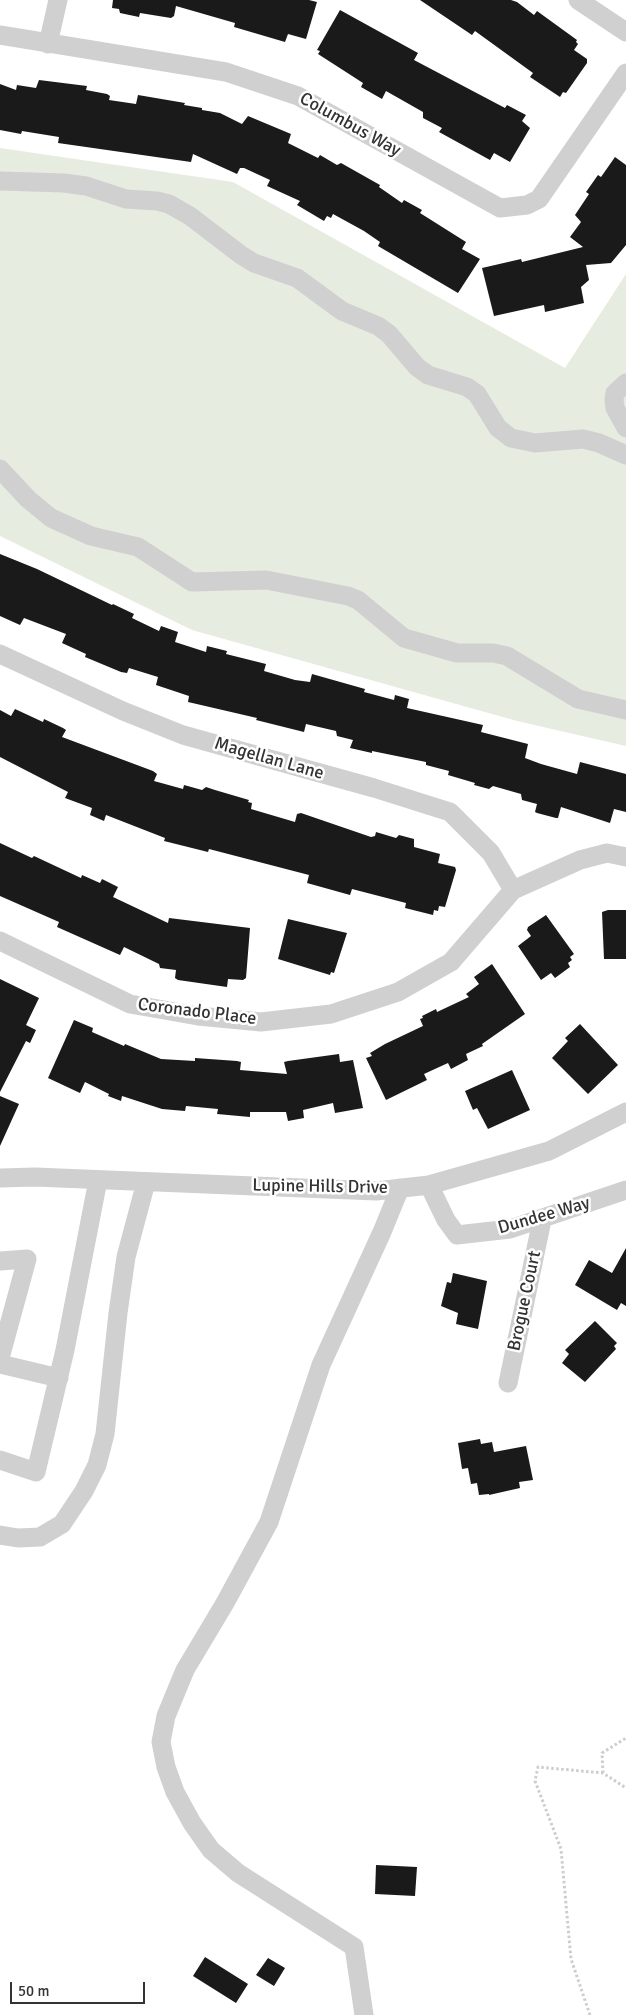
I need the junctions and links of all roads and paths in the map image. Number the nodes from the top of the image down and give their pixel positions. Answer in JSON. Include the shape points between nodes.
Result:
{"nodes":[{"id":1,"x":58,"y":0,"type":"edge"},
{"id":2,"x":578,"y":0,"type":"edge"},
{"id":3,"x":626,"y":32,"type":"edge"},
{"id":4,"x":0,"y":35,"type":"edge"},
{"id":5,"x":48,"y":44,"type":"junction"},
{"id":6,"x":626,"y":73,"type":"edge"},
{"id":7,"x":0,"y":181,"type":"edge"},
{"id":8,"x":626,"y":383,"type":"edge"},
{"id":9,"x":626,"y":428,"type":"edge"},
{"id":10,"x":626,"y":455,"type":"edge"},
{"id":11,"x":0,"y":469,"type":"edge"},
{"id":12,"x":0,"y":654,"type":"edge"},
{"id":13,"x":626,"y":710,"type":"edge"},
{"id":14,"x":626,"y":857,"type":"edge"},
{"id":15,"x":513,"y":890,"type":"junction"},
{"id":16,"x":0,"y":941,"type":"edge"},
{"id":17,"x":626,"y":1112,"type":"edge"},
{"id":18,"x":0,"y":1178,"type":"edge"},
{"id":19,"x":98,"y":1180,"type":"junction"},
{"id":20,"x":146,"y":1182,"type":"junction"},
{"id":21,"x":429,"y":1185,"type":"junction"},
{"id":22,"x":400,"y":1188,"type":"junction"},
{"id":23,"x":626,"y":1190,"type":"edge"},
{"id":24,"x":542,"y":1220,"type":"junction"},
{"id":25,"x":0,"y":1261,"type":"edge"},
{"id":26,"x":0,"y":1358,"type":"edge"},
{"id":27,"x":0,"y":1364,"type":"edge"},
{"id":28,"x":59,"y":1378,"type":"junction"},
{"id":29,"x":508,"y":1383,"type":"dead end"},
{"id":30,"x":0,"y":1460,"type":"edge"},
{"id":31,"x":0,"y":1535,"type":"edge"},
{"id":32,"x":626,"y":1738,"type":"edge"},
{"id":33,"x":603,"y":1773,"type":"junction"},
{"id":34,"x":626,"y":1788,"type":"edge"},
{"id":35,"x":364,"y":2015,"type":"edge"},
{"id":36,"x":590,"y":2015,"type":"edge"}],
"edges":[{"from":1,"to":5,"type":"street"},
{"from":2,"to":3,"type":"street"},
{"from":4,"to":5,"type":"street","name":"Columbus Way"},
{"from":5,"to":6,"type":"street","name":"Columbus Way","via":[[226,72],[298,96],[500,208],[528,205],[539,199]]},
{"from":7,"to":10,"type":"street","via":[[64,183],[126,199],[169,204],[241,255],[296,278],[342,311],[378,326],[428,375],[467,387],[477,394],[498,428],[511,438],[535,443],[583,439]]},
{"from":8,"to":9,"type":"street","via":[[615,393],[614,400]]},
{"from":11,"to":13,"type":"street","via":[[51,518],[91,536],[138,546],[192,582],[266,580],[348,596],[358,600],[404,638],[457,653],[507,656],[578,699]]},
{"from":12,"to":15,"type":"street","name":"Magellan Lane","via":[[123,711],[184,735],[450,812],[491,853]]},
{"from":14,"to":15,"type":"street","name":"Coronado Place","via":[[607,853],[580,860]]},
{"from":15,"to":16,"type":"street","name":"Coronado Place","via":[[451,962],[398,992],[331,1014],[261,1022],[198,1016],[130,1004]]},
{"from":17,"to":21,"type":"street","name":"Lupine Hills Drive","via":[[549,1151]]},
{"from":18,"to":19,"type":"street","name":"Lupine Hills Drive"},
{"from":19,"to":20,"type":"street","name":"Lupine Hills Drive"},
{"from":19,"to":28,"type":"street"},
{"from":20,"to":22,"type":"street","name":"Lupine Hills Drive","via":[[376,1191]]},
{"from":20,"to":31,"type":"street","via":[[126,1257],[105,1434],[97,1465],[62,1524],[40,1537]]},
{"from":21,"to":22,"type":"street","name":"Lupine Hills Drive"},
{"from":21,"to":24,"type":"street","name":"Dundee Way","via":[[457,1235],[510,1229]]},
{"from":22,"to":35,"type":"street","via":[[321,1365],[268,1522],[185,1670],[166,1716],[162,1742],[175,1792],[211,1850],[238,1873],[354,1946]]},
{"from":23,"to":24,"type":"street","name":"Dundee Way"},
{"from":24,"to":29,"type":"street","name":"Brogue Court"},
{"from":25,"to":26,"type":"street","via":[[27,1259]]},
{"from":27,"to":28,"type":"street"},
{"from":28,"to":30,"type":"street","via":[[36,1472]]},
{"from":32,"to":33,"type":"path","via":[[602,1753]]},
{"from":33,"to":34,"type":"path"},
{"from":33,"to":36,"type":"path","via":[[538,1767],[535,1781],[560,1849],[571,1958]]}]}
